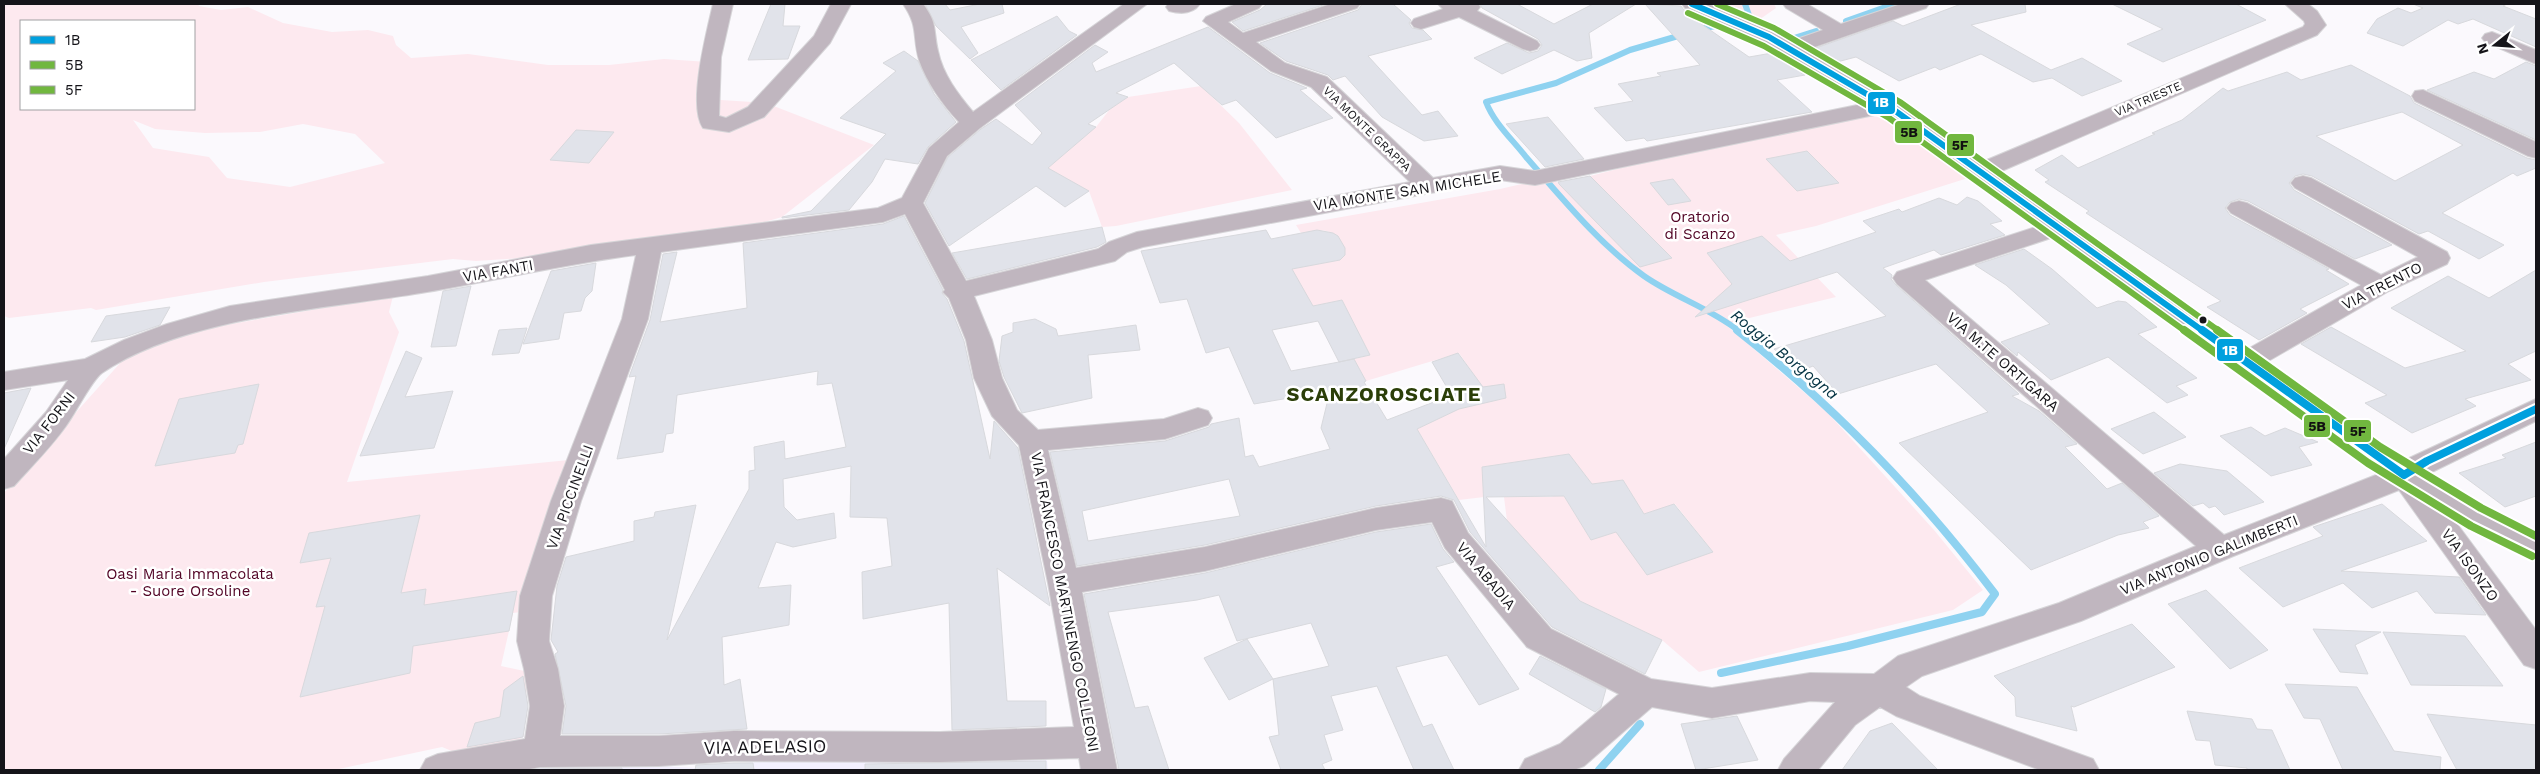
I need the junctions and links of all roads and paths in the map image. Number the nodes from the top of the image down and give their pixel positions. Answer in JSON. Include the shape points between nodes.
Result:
{"nodes":[{"id":1,"x":723,"y":4,"type":"edge"},
{"id":2,"x":841,"y":4,"type":"edge"},
{"id":3,"x":913,"y":4,"type":"edge"},
{"id":4,"x":1137,"y":4,"type":"edge"},
{"id":5,"x":1252,"y":4,"type":"edge"},
{"id":6,"x":1350,"y":4,"type":"edge"},
{"id":7,"x":1482,"y":4,"type":"edge"},
{"id":8,"x":1692,"y":4,"type":"edge"},
{"id":9,"x":1793,"y":4,"type":"edge"},
{"id":10,"x":1875,"y":4,"type":"edge"},
{"id":11,"x":1919,"y":4,"type":"edge"},
{"id":12,"x":2294,"y":4,"type":"edge"},
{"id":13,"x":1454,"y":7,"type":"edge"},
{"id":14,"x":1821,"y":22,"type":"junction"},
{"id":15,"x":1421,"y":23,"type":"dead end"},
{"id":16,"x":1840,"y":32,"type":"junction"},
{"id":17,"x":2492,"y":38,"type":"dead end"},
{"id":18,"x":1240,"y":41,"type":"junction"},
{"id":19,"x":1779,"y":43,"type":"junction"},
{"id":20,"x":1530,"y":45,"type":"dead end"},
{"id":21,"x":2536,"y":58,"type":"edge"},
{"id":22,"x":2423,"y":96,"type":"dead end"},
{"id":23,"x":1887,"y":106,"type":"junction"},
{"id":24,"x":972,"y":122,"type":"junction"},
{"id":25,"x":2536,"y":151,"type":"edge"},
{"id":26,"x":1979,"y":172,"type":"junction"},
{"id":27,"x":2302,"y":182,"type":"dead end"},
{"id":28,"x":1428,"y":186,"type":"junction"},
{"id":29,"x":912,"y":203,"type":"junction"},
{"id":30,"x":2239,"y":208,"type":"dead end"},
{"id":31,"x":2057,"y":228,"type":"junction"},
{"id":32,"x":650,"y":246,"type":"junction"},
{"id":33,"x":2380,"y":285,"type":"junction"},
{"id":34,"x":956,"y":292,"type":"junction"},
{"id":35,"x":2244,"y":362,"type":"junction"},
{"id":36,"x":92,"y":366,"type":"junction"},
{"id":37,"x":4,"y":382,"type":"edge"},
{"id":38,"x":2536,"y":409,"type":"edge"},
{"id":39,"x":1198,"y":418,"type":"dead end"},
{"id":40,"x":1032,"y":441,"type":"junction"},
{"id":41,"x":2404,"y":475,"type":"junction"},
{"id":42,"x":4,"y":478,"type":"edge"},
{"id":43,"x":2536,"y":547,"type":"edge"},
{"id":44,"x":2220,"y":549,"type":"junction"},
{"id":45,"x":1064,"y":583,"type":"junction"},
{"id":46,"x":2536,"y":654,"type":"edge"},
{"id":47,"x":1878,"y":688,"type":"junction"},
{"id":48,"x":1646,"y":692,"type":"junction"},
{"id":49,"x":540,"y":752,"type":"junction"},
{"id":50,"x":1096,"y":756,"type":"edge"},
{"id":51,"x":438,"y":770,"type":"edge"},
{"id":52,"x":1538,"y":770,"type":"edge"},
{"id":53,"x":1796,"y":770,"type":"edge"},
{"id":54,"x":2081,"y":770,"type":"edge"}],
"edges":[{"from":1,"to":2,"type":"street","via":[[712,56],[708,116],[710,123],[719,126],[729,125],[756,112],[822,39]]},
{"from":3,"to":24,"type":"street","via":[[927,27],[928,51],[940,82]]},
{"from":4,"to":24,"type":"street"},
{"from":5,"to":18,"type":"street","name":"VIA MONTE GRAPPA","via":[[1213,21]]},
{"from":6,"to":18,"type":"street"},
{"from":7,"to":13,"type":"street"},
{"from":8,"to":19,"type":"street"},
{"from":9,"to":14,"type":"street"},
{"from":10,"to":14,"type":"street"},
{"from":11,"to":16,"type":"street"},
{"from":12,"to":26,"type":"street","name":"VIA TRIESTE","via":[[2308,12],[2316,25],[2310,31]]},
{"from":13,"to":15,"type":"street"},
{"from":13,"to":20,"type":"street"},
{"from":14,"to":16,"type":"street"},
{"from":14,"to":19,"type":"street"},
{"from":16,"to":19,"type":"street"},
{"from":17,"to":21,"type":"street"},
{"from":18,"to":28,"type":"street","name":"VIA MONTE GRAPPA","via":[[1278,68],[1319,82]]},
{"from":19,"to":23,"type":"street"},
{"from":22,"to":25,"type":"street"},
{"from":23,"to":26,"type":"street"},
{"from":23,"to":28,"type":"street","name":"VIA MONTE SAN MICHELE","via":[[1540,176],[1500,174]]},
{"from":24,"to":29,"type":"street","via":[[937,153]]},
{"from":26,"to":31,"type":"street"},
{"from":27,"to":33,"type":"street","name":"VIA TRENTO","via":[[2438,258]]},
{"from":28,"to":34,"type":"street","name":"VIA MONTE SAN MICHELE","via":[[1136,240],[1106,255]]},
{"from":29,"to":32,"type":"street","name":"VIA FANTI","via":[[883,215]]},
{"from":29,"to":34,"type":"street","name":"VIA FRANCESCO MARTINENGO COLLEONI"},
{"from":30,"to":33,"type":"street"},
{"from":31,"to":35,"type":"street"},
{"from":31,"to":44,"type":"street","name":"VIA M.TE ORTIGARA","via":[[1906,278]]},
{"from":32,"to":36,"type":"street","name":"VIA FANTI","via":[[591,253],[428,284],[230,315],[176,330]]},
{"from":32,"to":49,"type":"street","name":"VIA PICCINELLI","via":[[635,319],[566,501],[536,596],[533,641],[542,669],[547,706]]},
{"from":33,"to":35,"type":"street","name":"VIA TRENTO"},
{"from":34,"to":40,"type":"street","name":"VIA FRANCESCO MARTINENGO COLLEONI","via":[[961,296],[979,340],[988,378],[1006,416]]},
{"from":35,"to":41,"type":"street"},
{"from":36,"to":37,"type":"street"},
{"from":36,"to":42,"type":"street","name":"VIA FORNI","via":[[56,419]]},
{"from":38,"to":41,"type":"street","name":"VIA ANTONIO GALIMBERTI"},
{"from":39,"to":40,"type":"street","via":[[1165,429]]},
{"from":40,"to":45,"type":"street","name":"VIA FRANCESCO MARTINENGO COLLEONI"},
{"from":41,"to":43,"type":"street"},
{"from":41,"to":44,"type":"street","name":"VIA ANTONIO GALIMBERTI"},
{"from":41,"to":46,"type":"street","name":"VIA ISONZO"},
{"from":44,"to":47,"type":"street","name":"VIA ANTONIO GALIMBERTI","via":[[2070,612],[1910,666]]},
{"from":45,"to":48,"type":"street","name":"VIA ABADIA","via":[[1205,560],[1376,519],[1441,509],[1456,540],[1539,638]]},
{"from":45,"to":50,"type":"street","name":"VIA FRANCESCO MARTINENGO COLLEONI"},
{"from":47,"to":48,"type":"street","name":"VIA ABADIA","via":[[1810,687],[1712,703]]},
{"from":47,"to":53,"type":"street","name":"VIA ANTONIO GALIMBERTI","via":[[1843,715]]},
{"from":47,"to":54,"type":"street","via":[[1908,706]]},
{"from":48,"to":52,"type":"street","via":[[1572,755]]},
{"from":49,"to":50,"type":"street","name":"VIA ADELASIO","via":[[659,751],[734,746],[940,748]]},
{"from":49,"to":51,"type":"street","name":"VIA ADELASIO"}]}
